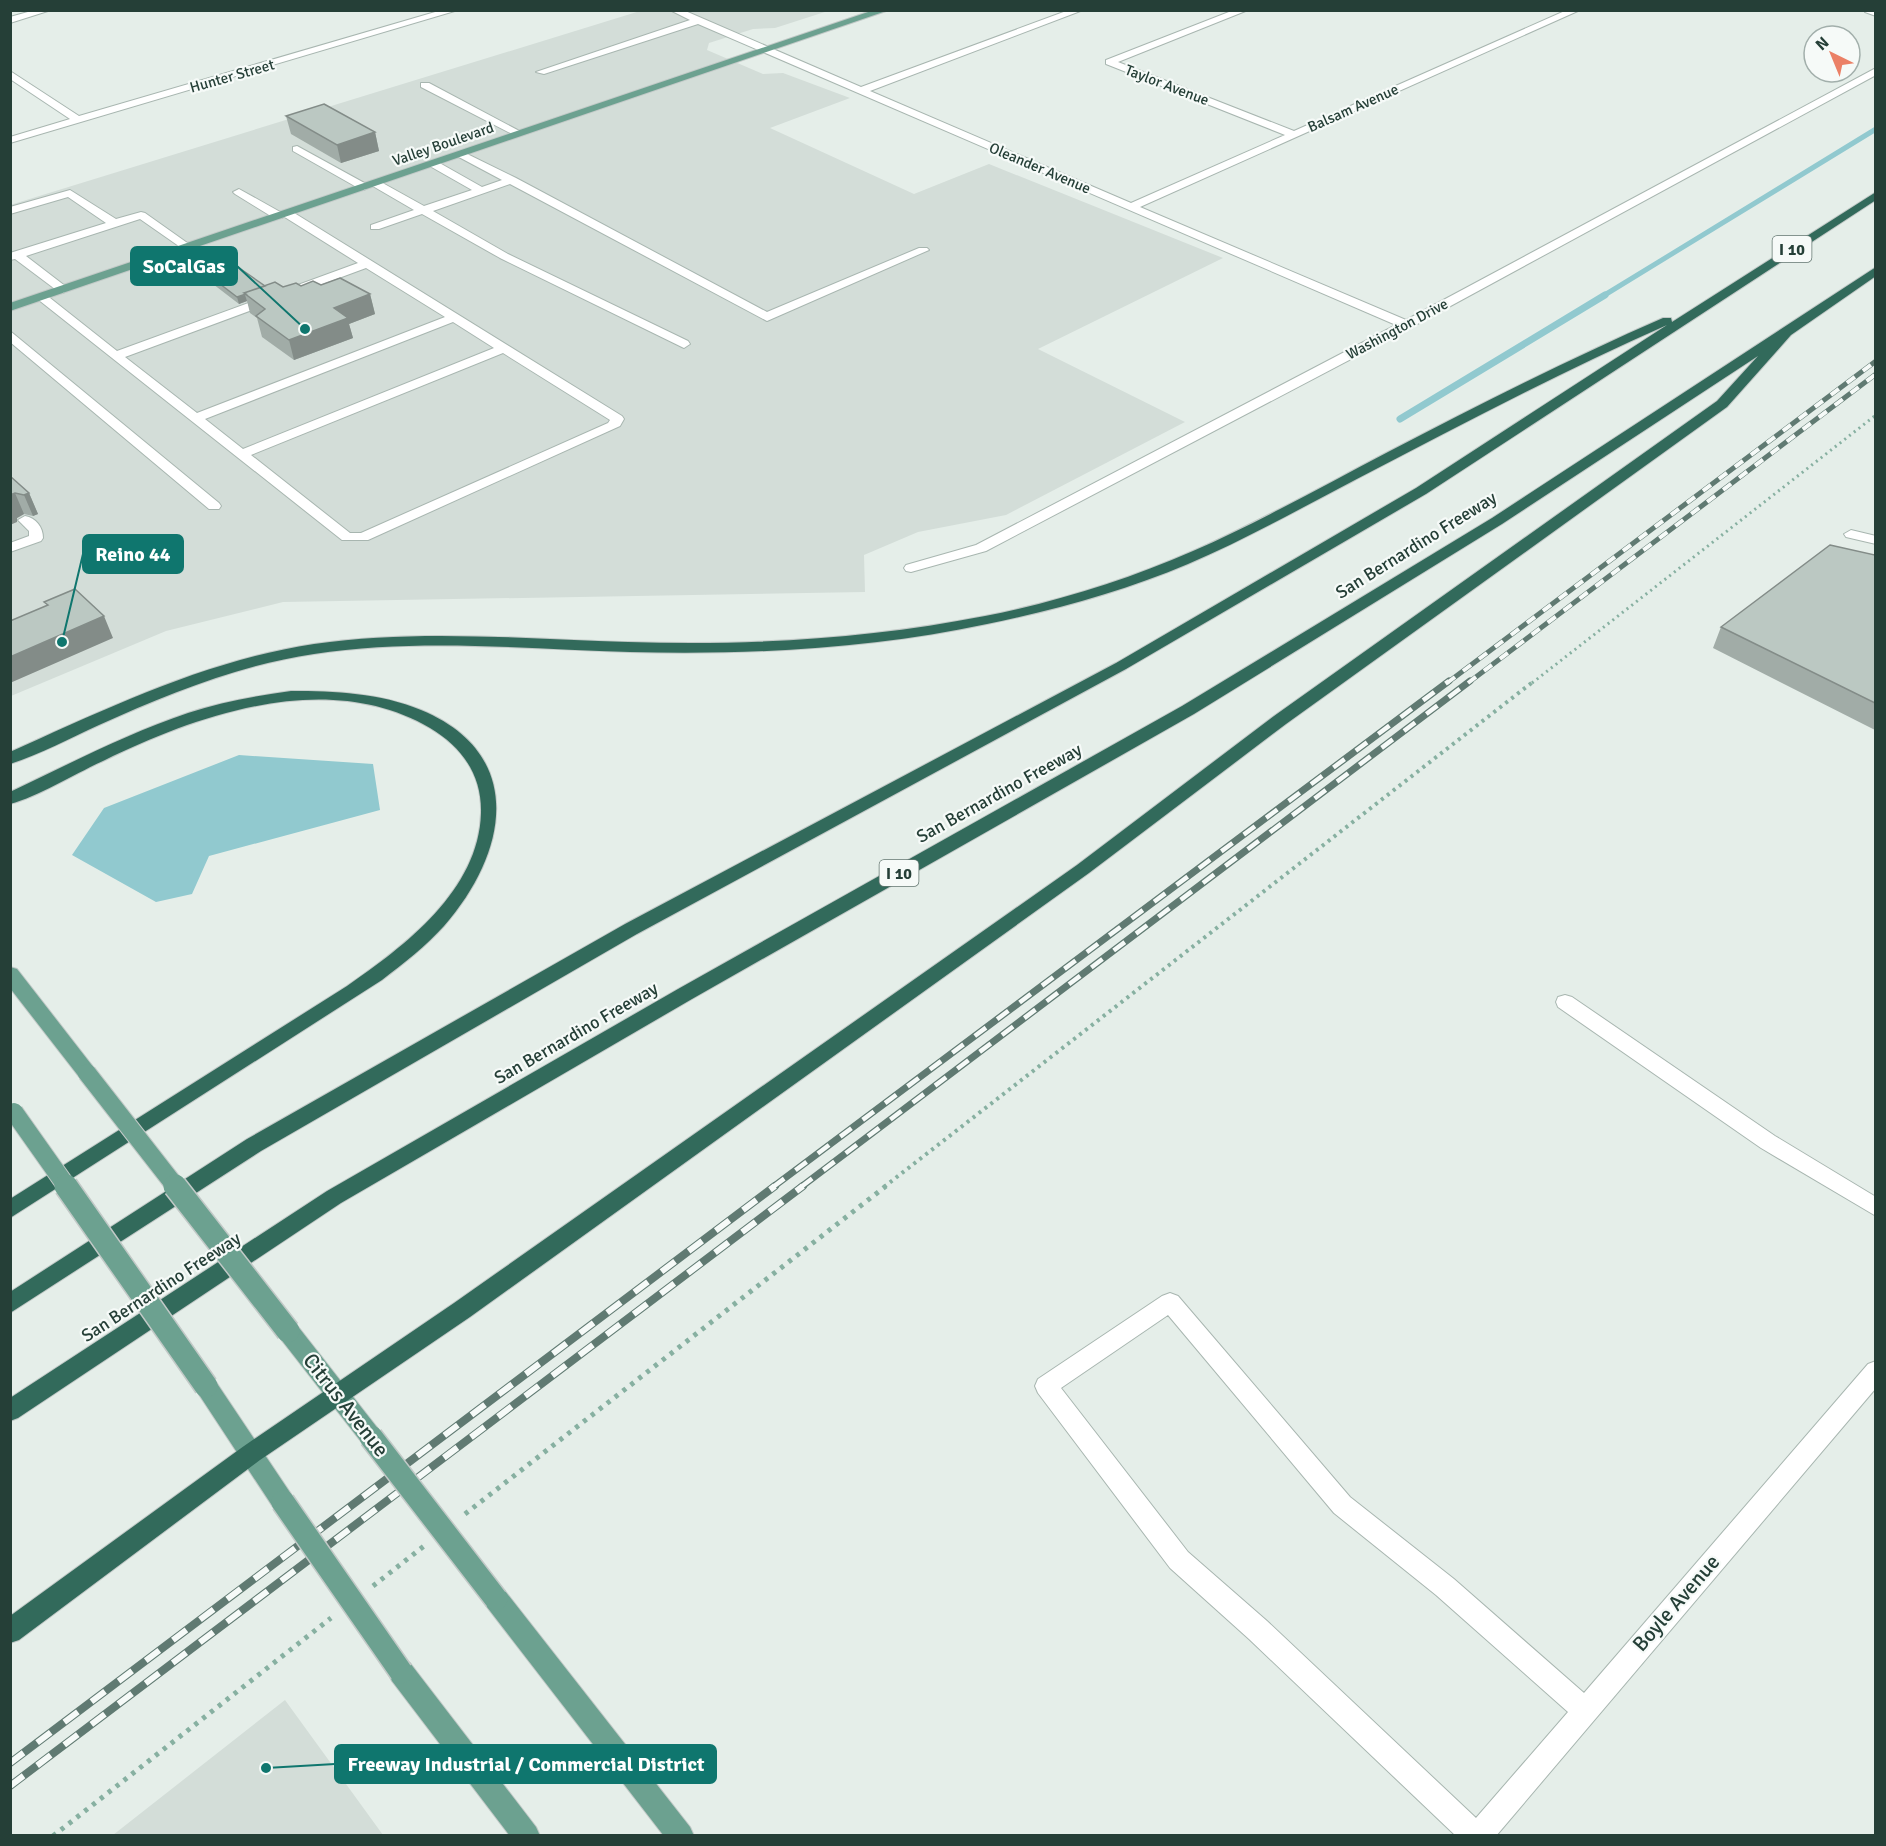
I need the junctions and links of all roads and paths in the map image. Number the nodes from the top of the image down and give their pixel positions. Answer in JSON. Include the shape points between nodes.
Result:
{"nodes":[{"id":1,"x":47,"y":10,"type":"edge"},
{"id":2,"x":454,"y":10,"type":"edge"},
{"id":3,"x":674,"y":10,"type":"edge"},
{"id":4,"x":885,"y":10,"type":"edge"},
{"id":5,"x":1079,"y":10,"type":"edge"},
{"id":6,"x":1244,"y":10,"type":"edge"},
{"id":7,"x":1576,"y":10,"type":"edge"},
{"id":8,"x":1868,"y":10,"type":"edge"},
{"id":9,"x":1875,"y":13,"type":"edge"},
{"id":10,"x":10,"y":20,"type":"edge"},
{"id":11,"x":698,"y":21,"type":"junction"},
{"id":12,"x":764,"y":51,"type":"junction"},
{"id":13,"x":1875,"y":71,"type":"edge"},
{"id":14,"x":541,"y":72,"type":"dead end"},
{"id":15,"x":10,"y":74,"type":"edge"},
{"id":16,"x":425,"y":86,"type":"dead end"},
{"id":17,"x":859,"y":91,"type":"junction"},
{"id":18,"x":78,"y":121,"type":"junction"},
{"id":19,"x":520,"y":134,"type":"junction"},
{"id":20,"x":1292,"y":134,"type":"junction"},
{"id":21,"x":10,"y":141,"type":"edge"},
{"id":22,"x":297,"y":149,"type":"dead end"},
{"id":23,"x":461,"y":154,"type":"junction"},
{"id":24,"x":432,"y":164,"type":"junction"},
{"id":25,"x":512,"y":180,"type":"junction"},
{"id":26,"x":370,"y":185,"type":"junction"},
{"id":27,"x":480,"y":190,"type":"junction"},
{"id":28,"x":240,"y":192,"type":"dead end"},
{"id":29,"x":1875,"y":195,"type":"edge"},
{"id":30,"x":1130,"y":207,"type":"junction"},
{"id":31,"x":422,"y":210,"type":"junction"},
{"id":32,"x":10,"y":212,"type":"edge"},
{"id":33,"x":282,"y":214,"type":"junction"},
{"id":34,"x":114,"y":224,"type":"junction"},
{"id":35,"x":375,"y":227,"type":"dead end"},
{"id":36,"x":187,"y":247,"type":"junction"},
{"id":37,"x":923,"y":250,"type":"dead end"},
{"id":38,"x":14,"y":256,"type":"edge"},
{"id":39,"x":368,"y":263,"type":"junction"},
{"id":40,"x":1875,"y":270,"type":"edge"},
{"id":41,"x":63,"y":289,"type":"junction"},
{"id":42,"x":41,"y":297,"type":"junction"},
{"id":43,"x":1708,"y":304,"type":"junction"},
{"id":44,"x":10,"y":307,"type":"edge"},
{"id":45,"x":455,"y":317,"type":"junction"},
{"id":46,"x":1406,"y":325,"type":"junction"},
{"id":47,"x":1787,"y":332,"type":"junction"},
{"id":48,"x":10,"y":335,"type":"edge"},
{"id":49,"x":684,"y":344,"type":"dead end"},
{"id":50,"x":504,"y":348,"type":"junction"},
{"id":51,"x":115,"y":356,"type":"junction"},
{"id":52,"x":1875,"y":415,"type":"edge"},
{"id":53,"x":196,"y":418,"type":"junction"},
{"id":54,"x":241,"y":454,"type":"junction"},
{"id":55,"x":214,"y":506,"type":"dead end"},
{"id":56,"x":24,"y":519,"type":"edge"},
{"id":57,"x":1851,"y":534,"type":"dead end"},
{"id":58,"x":1875,"y":540,"type":"edge"},
{"id":59,"x":10,"y":548,"type":"edge"},
{"id":60,"x":911,"y":568,"type":"dead end"},
{"id":61,"x":10,"y":759,"type":"edge"},
{"id":62,"x":10,"y":799,"type":"edge"},
{"id":63,"x":10,"y":974,"type":"edge"},
{"id":64,"x":1565,"y":1002,"type":"dead end"},
{"id":65,"x":12,"y":1110,"type":"edge"},
{"id":66,"x":1875,"y":1208,"type":"edge"},
{"id":67,"x":10,"y":1209,"type":"edge"},
{"id":68,"x":10,"y":1304,"type":"edge"},
{"id":69,"x":1875,"y":1371,"type":"edge"},
{"id":70,"x":338,"y":1395,"type":"junction"},
{"id":71,"x":10,"y":1411,"type":"edge"},
{"id":72,"x":252,"y":1454,"type":"junction"},
{"id":73,"x":459,"y":1519,"type":"dead end"},
{"id":74,"x":430,"y":1541,"type":"dead end"},
{"id":75,"x":364,"y":1593,"type":"dead end"},
{"id":76,"x":336,"y":1615,"type":"dead end"},
{"id":77,"x":10,"y":1630,"type":"edge"},
{"id":78,"x":1585,"y":1710,"type":"junction"},
{"id":79,"x":53,"y":1836,"type":"edge"},
{"id":80,"x":526,"y":1836,"type":"edge"},
{"id":81,"x":681,"y":1836,"type":"edge"},
{"id":82,"x":1477,"y":1836,"type":"edge"}],
"edges":[{"from":1,"to":10,"type":"street"},
{"from":2,"to":18,"type":"street","name":"Hunter Street"},
{"from":3,"to":11,"type":"street","name":"Oleander Avenue"},
{"from":4,"to":12,"type":"main road","name":"Valley Boulevard"},
{"from":5,"to":17,"type":"street"},
{"from":6,"to":20,"type":"street","name":"Taylor Avenue","via":[[1109,62]]},
{"from":7,"to":20,"type":"street","name":"Balsam Avenue"},
{"from":8,"to":9,"type":"street"},
{"from":11,"to":12,"type":"street","name":"Oleander Avenue"},
{"from":11,"to":14,"type":"street"},
{"from":12,"to":17,"type":"street","name":"Oleander Avenue"},
{"from":12,"to":19,"type":"main road","name":"Valley Boulevard"},
{"from":13,"to":46,"type":"street","name":"Washington Drive"},
{"from":15,"to":18,"type":"street"},
{"from":16,"to":19,"type":"street"},
{"from":17,"to":30,"type":"street","name":"Oleander Avenue"},
{"from":18,"to":21,"type":"street","name":"Hunter Street"},
{"from":19,"to":23,"type":"main road","name":"Valley Boulevard"},
{"from":20,"to":30,"type":"street","name":"Balsam Avenue"},
{"from":22,"to":26,"type":"street"},
{"from":23,"to":24,"type":"main road","name":"Valley Boulevard"},
{"from":23,"to":25,"type":"street"},
{"from":24,"to":26,"type":"main road","name":"Valley Boulevard"},
{"from":24,"to":27,"type":"street"},
{"from":25,"to":27,"type":"street"},
{"from":25,"to":37,"type":"street","via":[[767,317]]},
{"from":26,"to":31,"type":"street"},
{"from":26,"to":33,"type":"main road","name":"Valley Boulevard"},
{"from":27,"to":31,"type":"street"},
{"from":28,"to":33,"type":"street"},
{"from":29,"to":43,"type":"highway","number":"I 10"},
{"from":30,"to":46,"type":"street","name":"Oleander Avenue"},
{"from":31,"to":35,"type":"street"},
{"from":31,"to":49,"type":"street","via":[[504,256]]},
{"from":32,"to":34,"type":"street","via":[[70,193]]},
{"from":33,"to":36,"type":"main road","name":"Valley Boulevard"},
{"from":33,"to":39,"type":"street"},
{"from":34,"to":36,"type":"street","via":[[141,215]]},
{"from":34,"to":38,"type":"street"},
{"from":36,"to":41,"type":"main road","name":"Valley Boulevard"},
{"from":38,"to":41,"type":"street"},
{"from":39,"to":45,"type":"street"},
{"from":39,"to":51,"type":"street"},
{"from":40,"to":47,"type":"highway","name":"San Bernardino Freeway","number":"I 10"},
{"from":41,"to":42,"type":"main road","name":"Valley Boulevard"},
{"from":42,"to":44,"type":"main road","name":"Valley Boulevard"},
{"from":42,"to":51,"type":"street"},
{"from":43,"to":61,"type":"highway","via":[[1592,352],[1185,560],[1120,585],[1048,605],[912,633],[772,647],[445,641],[310,650],[250,662],[180,684]]},
{"from":43,"to":68,"type":"highway","number":"I 10","via":[[1421,491],[1120,666],[631,929],[254,1145]]},
{"from":45,"to":50,"type":"street"},
{"from":45,"to":53,"type":"street"},
{"from":46,"to":60,"type":"street","name":"Washington Drive","via":[[981,548]]},
{"from":47,"to":70,"type":"highway","via":[[1722,404],[1290,713],[1083,868]]},
{"from":47,"to":71,"type":"highway","name":"San Bernardino Freeway","number":"I 10","via":[[1497,521],[1188,710],[334,1197]]},
{"from":48,"to":55,"type":"street"},
{"from":50,"to":54,"type":"street"},
{"from":50,"to":54,"type":"street","via":[[617,419],[613,426],[363,537],[347,537]]},
{"from":51,"to":53,"type":"street"},
{"from":52,"to":73,"type":"path"},
{"from":53,"to":54,"type":"street"},
{"from":56,"to":59,"type":"street","via":[[36,530],[36,537]]},
{"from":57,"to":58,"type":"street"},
{"from":62,"to":67,"type":"highway","via":[[154,730],[200,713],[268,698],[313,695],[368,700],[431,721],[469,752],[484,776],[489,801],[485,842],[471,875],[443,915],[401,956],[263,1049]]},
{"from":63,"to":70,"type":"main road","name":"Citrus Avenue","bridge":true},
{"from":64,"to":66,"type":"street","via":[[1768,1142]]},
{"from":65,"to":72,"type":"main road","bridge":true},
{"from":69,"to":78,"type":"street","name":"Boyle Avenue"},
{"from":70,"to":72,"type":"highway"},
{"from":70,"to":81,"type":"main road","name":"Citrus Avenue","bridge":true},
{"from":72,"to":77,"type":"highway"},
{"from":72,"to":80,"type":"main road","bridge":true,"via":[[401,1672]]},
{"from":74,"to":75,"type":"path"},
{"from":76,"to":79,"type":"path"},
{"from":78,"to":82,"type":"street","name":"Boyle Avenue"},
{"from":78,"to":82,"type":"street","via":[[1445,1587],[1342,1505],[1170,1302],[1046,1386],[1179,1560]]}]}
